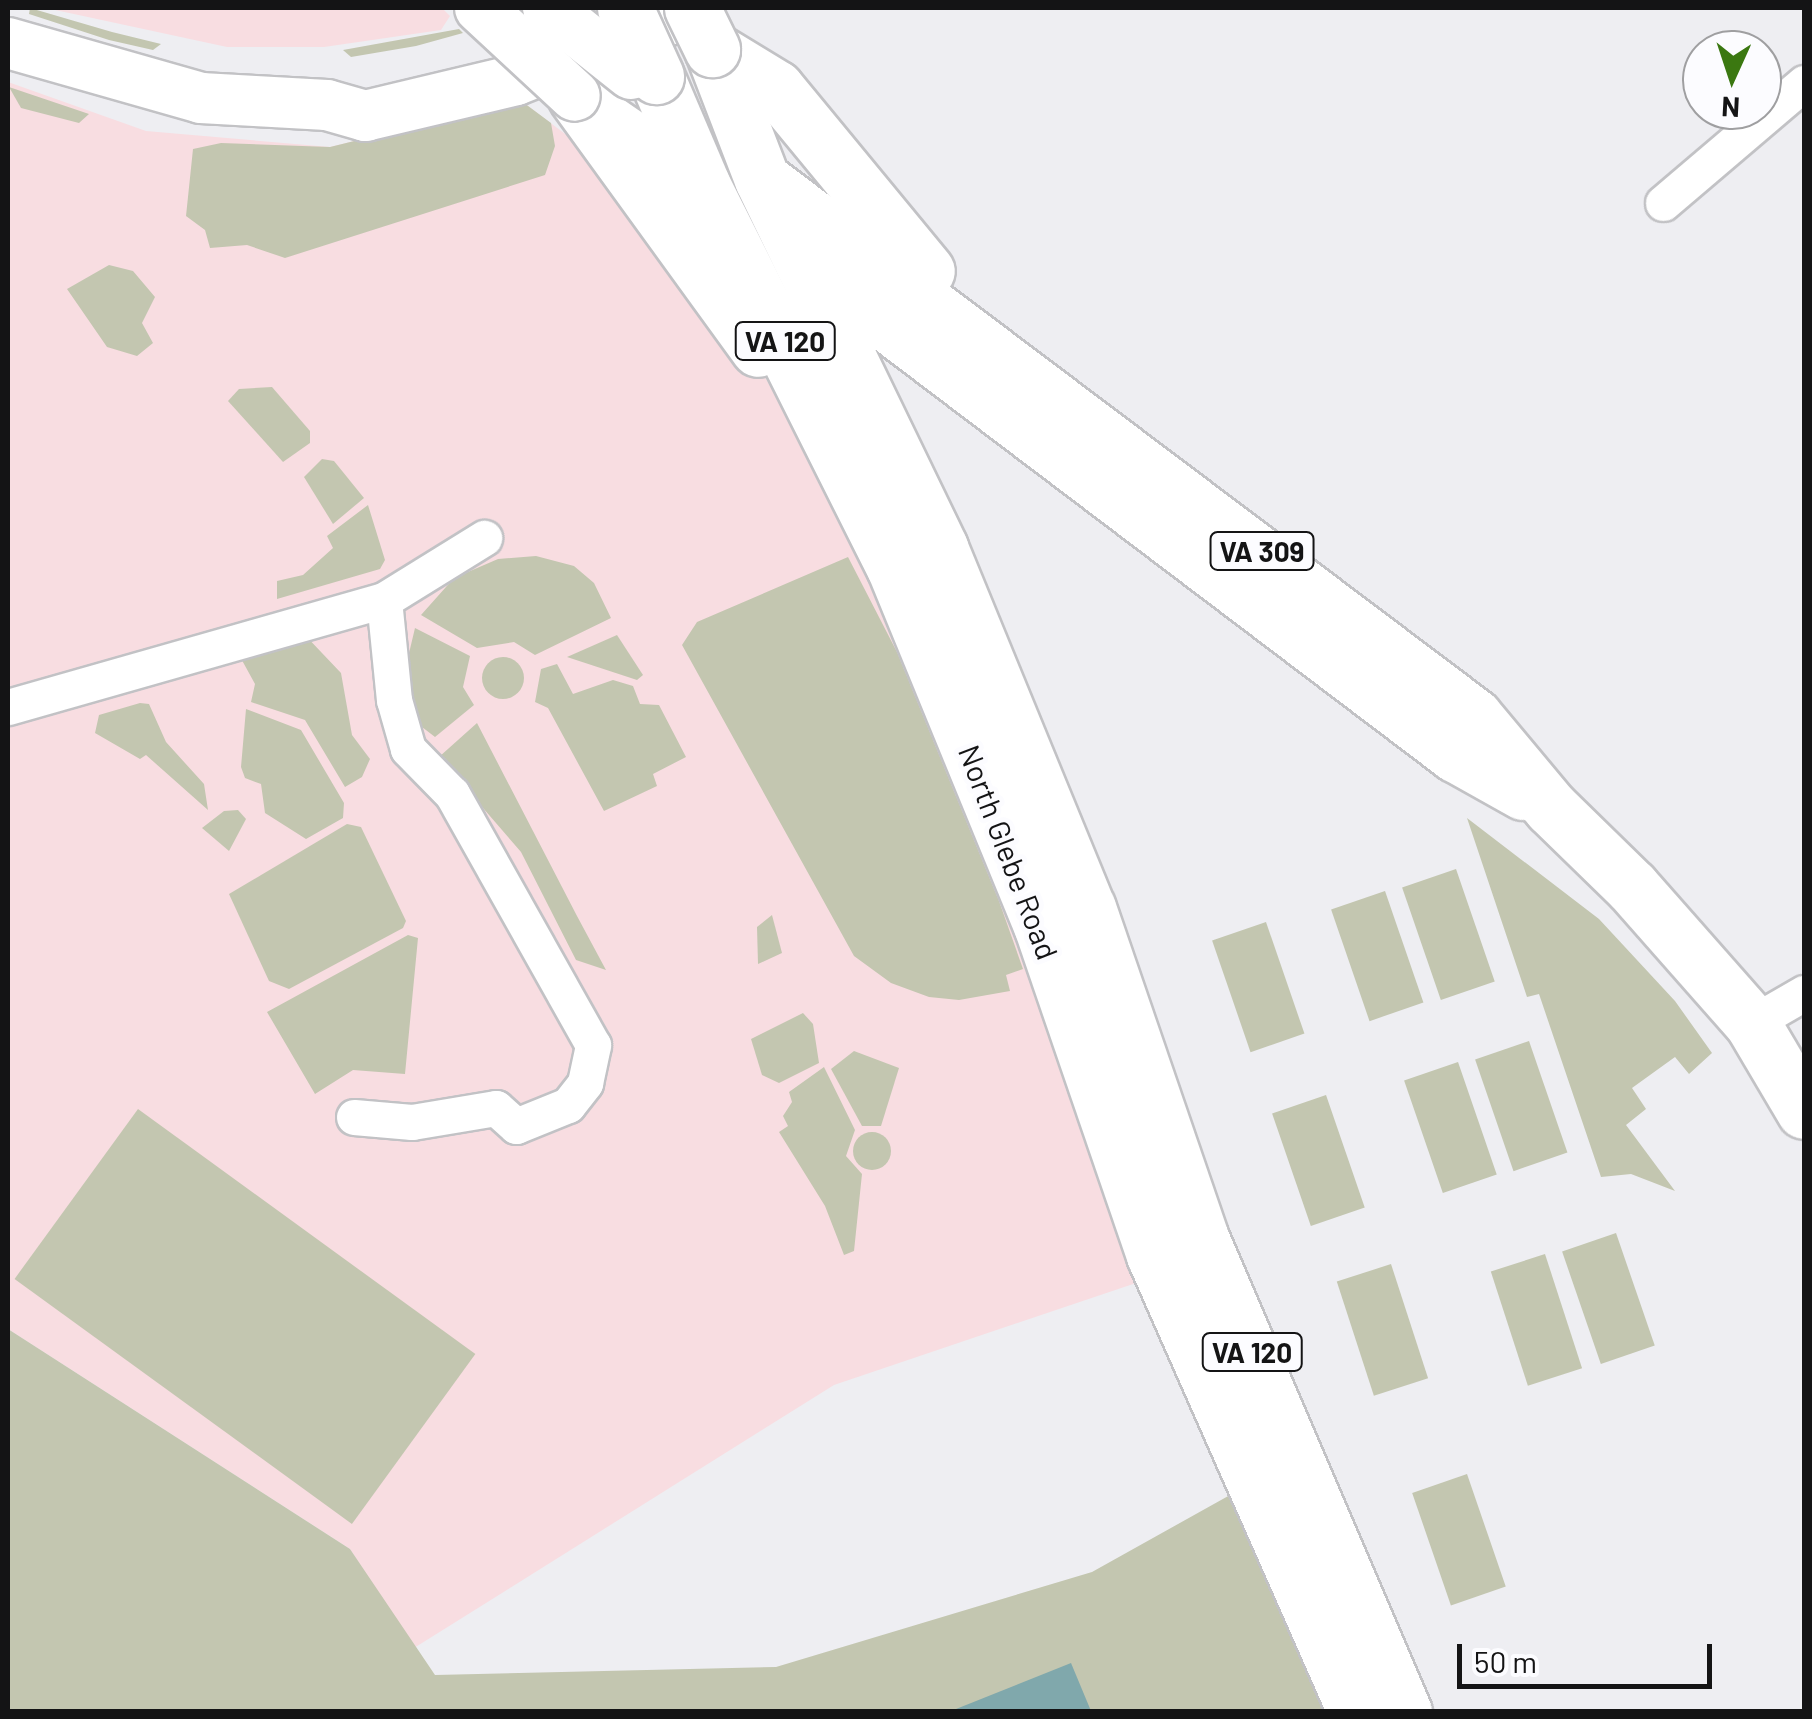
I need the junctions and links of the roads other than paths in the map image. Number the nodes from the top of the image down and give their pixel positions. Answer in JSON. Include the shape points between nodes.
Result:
{"nodes":[{"id":1,"x":480,"y":8,"type":"edge"},
{"id":2,"x":548,"y":8,"type":"edge"},
{"id":3,"x":623,"y":8,"type":"edge"},
{"id":4,"x":701,"y":21,"type":"edge"},
{"id":5,"x":8,"y":44,"type":"edge"},
{"id":6,"x":1804,"y":83,"type":"edge"},
{"id":7,"x":652,"y":84,"type":"junction"},
{"id":8,"x":575,"y":96,"type":"junction"},
{"id":9,"x":327,"y":105,"type":"junction"},
{"id":10,"x":762,"y":179,"type":"junction"},
{"id":11,"x":702,"y":184,"type":"junction"},
{"id":12,"x":1663,"y":203,"type":"dead end"},
{"id":13,"x":800,"y":257,"type":"junction"},
{"id":14,"x":949,"y":319,"type":"junction"},
{"id":15,"x":831,"y":432,"type":"junction"},
{"id":16,"x":484,"y":538,"type":"dead end"},
{"id":17,"x":384,"y":600,"type":"junction"},
{"id":18,"x":8,"y":706,"type":"edge"},
{"id":19,"x":1550,"y":808,"type":"junction"},
{"id":20,"x":1804,"y":993,"type":"edge"},
{"id":21,"x":1752,"y":1023,"type":"junction"},
{"id":22,"x":1804,"y":1111,"type":"edge"},
{"id":23,"x":354,"y":1117,"type":"dead end"},
{"id":24,"x":1356,"y":1712,"type":"edge"},
{"id":25,"x":1404,"y":1712,"type":"edge"}],
"edges":[{"from":1,"to":8,"type":"street","number":"VA 309","bridge":true},
{"from":2,"to":7,"type":"street","number":"VA 309","bridge":true},
{"from":3,"to":7,"type":"main road","name":"North Glebe Road","number":"VA 120","bridge":true},
{"from":3,"to":9,"type":"street","via":[[492,55],[360,83]]},
{"from":4,"to":9,"type":"street","via":[[497,84],[365,116]]},
{"from":4,"to":10,"type":"main road","name":"North Glebe Road","number":"VA 120"},
{"from":4,"to":14,"type":"main road","via":[[776,88],[928,272]]},
{"from":5,"to":9,"type":"street","via":[[213,100]]},
{"from":6,"to":12,"type":"street"},
{"from":7,"to":10,"type":"main road","number":"VA 309"},
{"from":7,"to":11,"type":"main road","name":"North Glebe Road","number":"VA 120"},
{"from":8,"to":11,"type":"street","number":"VA 309"},
{"from":8,"to":15,"type":"main road","via":[[780,379]]},
{"from":10,"to":13,"type":"main road","name":"North Glebe Road","number":"VA 120"},
{"from":10,"to":14,"type":"main road","number":"VA 309"},
{"from":11,"to":13,"type":"main road","number":"VA 309"},
{"from":11,"to":15,"type":"main road","name":"North Glebe Road","number":"VA 120"},
{"from":13,"to":19,"type":"main road","number":"VA 309","via":[[1455,754]]},
{"from":13,"to":25,"type":"main road","name":"North Glebe Road","number":"VA 120","via":[[948,566],[1088,908],[1200,1236]]},
{"from":14,"to":19,"type":"main road","number":"VA 309","via":[[1417,669],[1474,716]]},
{"from":15,"to":24,"type":"main road","name":"North Glebe Road","number":"VA 120","via":[[894,567],[1041,925],[1154,1255]]},
{"from":16,"to":17,"type":"street"},
{"from":17,"to":18,"type":"street"},
{"from":17,"to":23,"type":"street","via":[[394,700],[408,749],[452,794],[592,1045],[585,1082],[568,1106],[516,1126],[496,1108],[412,1122]]},
{"from":19,"to":21,"type":"main road","number":"VA 309","via":[[1632,887]]},
{"from":20,"to":21,"type":"street"},
{"from":21,"to":22,"type":"main road","number":"VA 309"}]}
